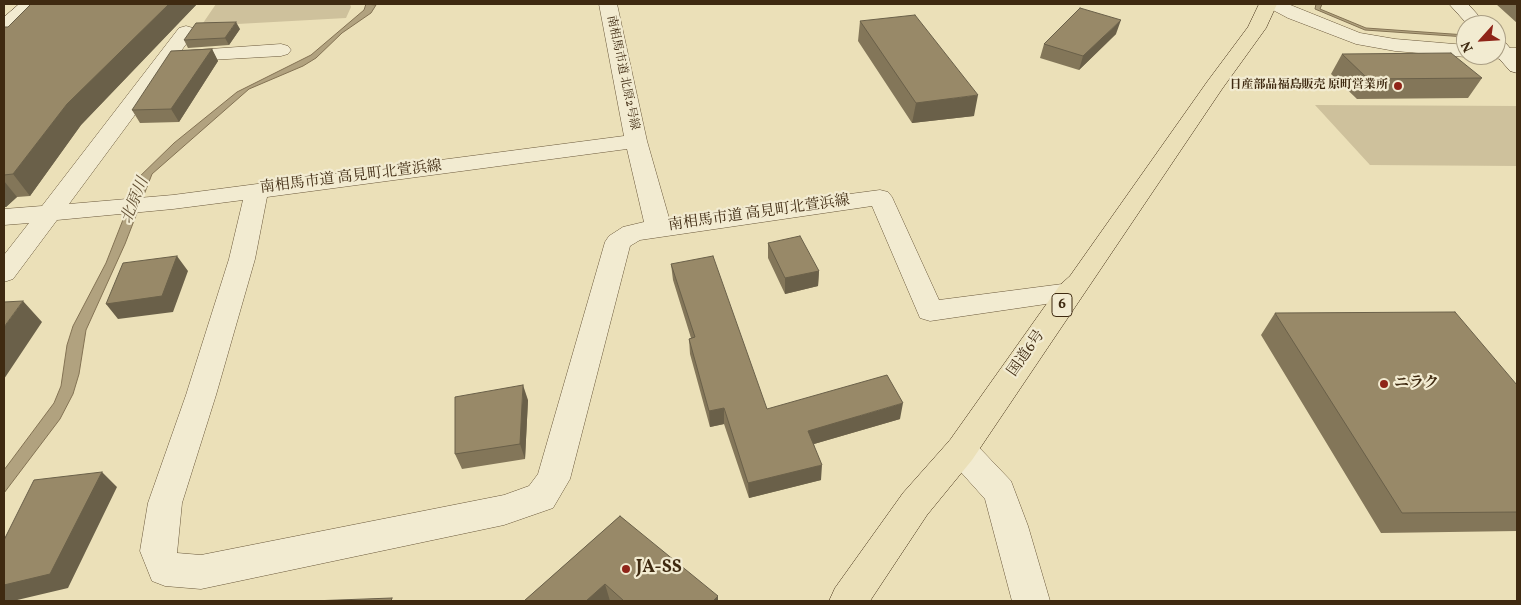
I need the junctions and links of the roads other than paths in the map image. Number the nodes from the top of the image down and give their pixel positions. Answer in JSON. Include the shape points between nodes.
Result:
{"nodes":[{"id":1,"x":29,"y":4,"type":"edge"},
{"id":2,"x":608,"y":4,"type":"edge"},
{"id":3,"x":1268,"y":4,"type":"edge"},
{"id":4,"x":1275,"y":4,"type":"edge"},
{"id":5,"x":1458,"y":4,"type":"edge"},
{"id":6,"x":1468,"y":15,"type":"edge"},
{"id":7,"x":4,"y":27,"type":"edge"},
{"id":8,"x":186,"y":32,"type":"dead end"},
{"id":9,"x":281,"y":50,"type":"dead end"},
{"id":10,"x":1456,"y":50,"type":"edge"},
{"id":11,"x":166,"y":58,"type":"junction"},
{"id":12,"x":636,"y":141,"type":"junction"},
{"id":13,"x":255,"y":191,"type":"junction"},
{"id":14,"x":48,"y":213,"type":"junction"},
{"id":15,"x":4,"y":217,"type":"edge"},
{"id":16,"x":657,"y":228,"type":"junction"},
{"id":17,"x":4,"y":273,"type":"edge"},
{"id":18,"x":1070,"y":292,"type":"junction"},
{"id":19,"x":961,"y":450,"type":"junction"},
{"id":20,"x":848,"y":601,"type":"edge"},
{"id":21,"x":1031,"y":601,"type":"edge"}],
"edges":[{"from":1,"to":7,"type":"street"},
{"from":2,"to":12,"type":"street","name":"南相馬市道 北原2号線"},
{"from":3,"to":18,"type":"highway","name":"国道6号","number":"6","via":[[1257,28]]},
{"from":4,"to":10,"type":"street","via":[[1356,38],[1395,46]]},
{"from":5,"to":6,"type":"street"},
{"from":8,"to":11,"type":"street"},
{"from":9,"to":11,"type":"street"},
{"from":11,"to":14,"type":"street"},
{"from":12,"to":13,"type":"street","name":"南相馬市道 高見町北萱浜線"},
{"from":12,"to":16,"type":"street","name":"南相馬市道 高見町北萱浜線"},
{"from":13,"to":14,"type":"street","name":"南相馬市道 高見町北萱浜線"},
{"from":13,"to":16,"type":"street","via":[[242,259],[165,503],[158,551],[165,569],[202,572],[504,510],[541,497],[553,479],[618,242],[632,233]]},
{"from":14,"to":15,"type":"street"},
{"from":14,"to":17,"type":"street"},
{"from":16,"to":18,"type":"street","name":"南相馬市道 高見町北萱浜線","via":[[880,197],[930,311]]},
{"from":18,"to":19,"type":"highway","name":"国道6号","number":"6"},
{"from":19,"to":20,"type":"highway","name":"国道6号","number":"6","via":[[915,504]]},
{"from":19,"to":21,"type":"street","via":[[999,491]]}]}
